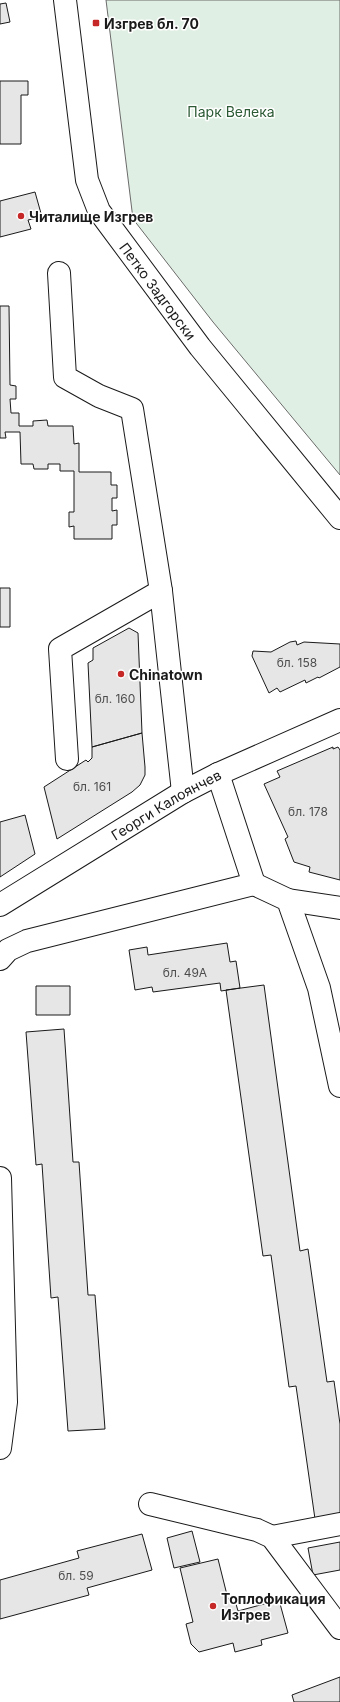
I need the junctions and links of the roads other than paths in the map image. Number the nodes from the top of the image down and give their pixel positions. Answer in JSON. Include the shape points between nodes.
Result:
{"nodes":[{"id":1,"x":65,"y":0,"type":"edge"},
{"id":2,"x":60,"y":273,"type":"dead end"},
{"id":3,"x":340,"y":518,"type":"edge"},
{"id":4,"x":161,"y":591,"type":"junction"},
{"id":5,"x":340,"y":720,"type":"edge"},
{"id":6,"x":67,"y":759,"type":"dead end"},
{"id":7,"x":218,"y":774,"type":"junction"},
{"id":8,"x":183,"y":792,"type":"junction"},
{"id":9,"x":254,"y":884,"type":"junction"},
{"id":10,"x":288,"y":900,"type":"junction"},
{"id":11,"x":0,"y":905,"type":"edge"},
{"id":12,"x":340,"y":908,"type":"edge"},
{"id":13,"x":0,"y":959,"type":"edge"},
{"id":14,"x":339,"y":1076,"type":"edge"},
{"id":15,"x":0,"y":1178,"type":"edge"},
{"id":16,"x":0,"y":1448,"type":"edge"},
{"id":17,"x":150,"y":1504,"type":"dead end"},
{"id":18,"x":340,"y":1524,"type":"edge"},
{"id":19,"x":272,"y":1537,"type":"junction"},
{"id":20,"x":340,"y":1628,"type":"edge"}],
"edges":[{"from":1,"to":3,"type":"street","name":"Петко Задгорски","via":[[87,180],[99,211],[200,347]]},
{"from":2,"to":4,"type":"street","via":[[65,377],[99,396],[132,409]]},
{"from":4,"to":6,"type":"street","via":[[60,649]]},
{"from":4,"to":8,"type":"street"},
{"from":5,"to":7,"type":"street","name":"Георги Калоянчев"},
{"from":7,"to":8,"type":"street","name":"Георги Калоянчев"},
{"from":7,"to":9,"type":"street"},
{"from":8,"to":11,"type":"street","name":"Георги Калоянчев"},
{"from":9,"to":10,"type":"street"},
{"from":9,"to":13,"type":"street","via":[[27,941],[8,950]]},
{"from":10,"to":12,"type":"street"},
{"from":10,"to":14,"type":"street","via":[[319,988]]},
{"from":15,"to":16,"type":"street","via":[[6,1402]]},
{"from":17,"to":19,"type":"street","via":[[257,1530]]},
{"from":18,"to":19,"type":"street"},
{"from":19,"to":20,"type":"street"}]}
